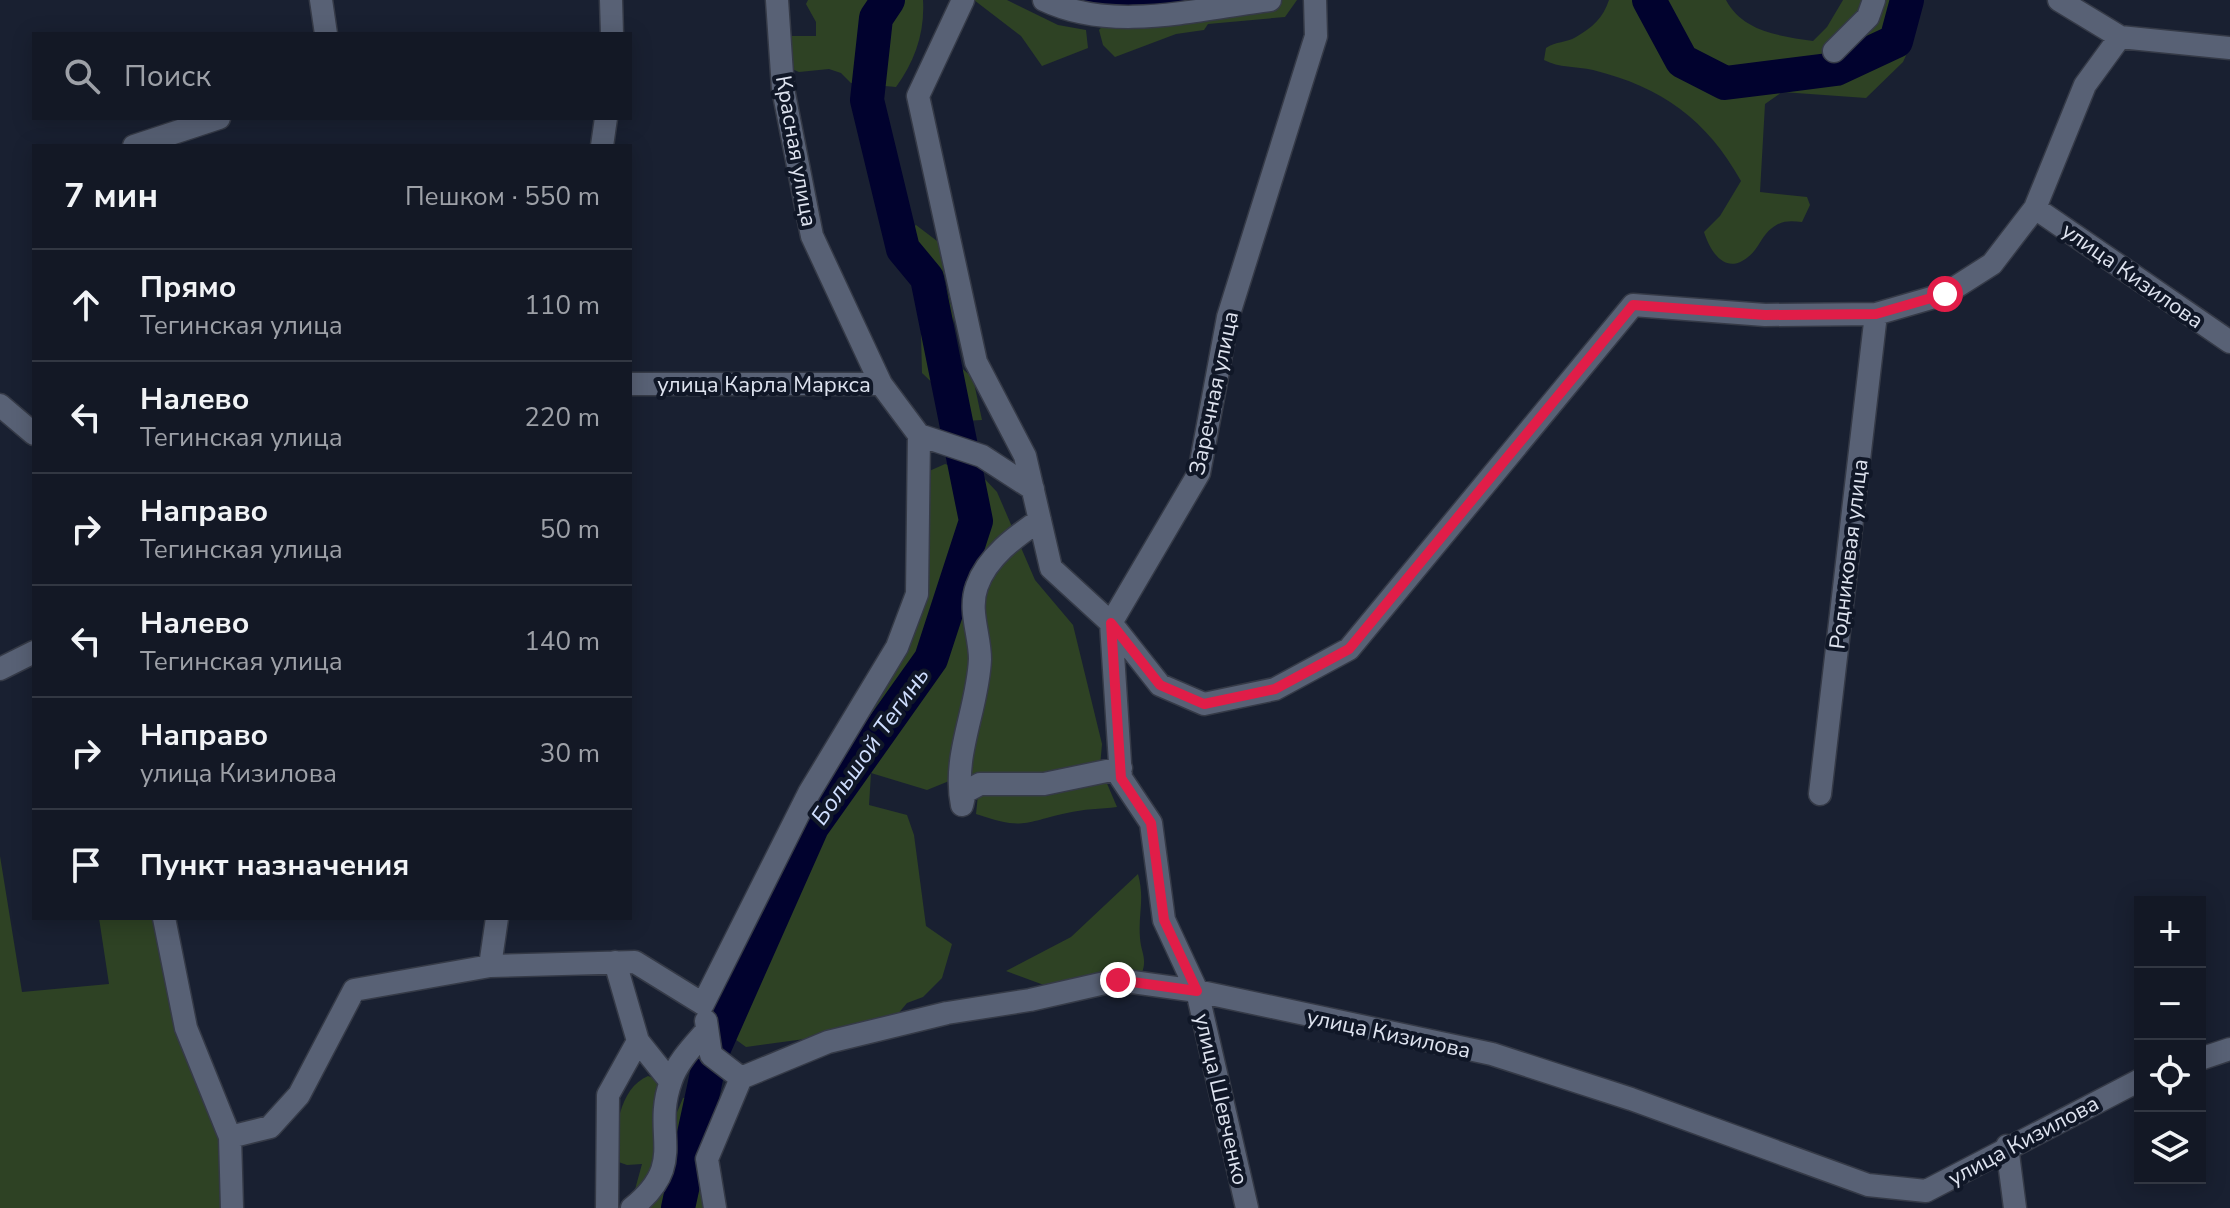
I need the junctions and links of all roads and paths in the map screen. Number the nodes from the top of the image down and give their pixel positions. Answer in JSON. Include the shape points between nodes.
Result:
{"nodes":[{"id":1,"x":321,"y":0,"type":"edge"},
{"id":2,"x":611,"y":0,"type":"edge"},
{"id":3,"x":777,"y":0,"type":"edge"},
{"id":4,"x":963,"y":0,"type":"edge"},
{"id":5,"x":1044,"y":0,"type":"edge"},
{"id":6,"x":1270,"y":0,"type":"edge"},
{"id":7,"x":1315,"y":0,"type":"edge"},
{"id":8,"x":1874,"y":0,"type":"edge"},
{"id":9,"x":2059,"y":0,"type":"edge"},
{"id":10,"x":326,"y":32,"type":"edge"},
{"id":11,"x":612,"y":32,"type":"edge"},
{"id":12,"x":2120,"y":37,"type":"junction"},
{"id":13,"x":2230,"y":48,"type":"edge"},
{"id":14,"x":1834,"y":51,"type":"dead end"},
{"id":15,"x":213,"y":120,"type":"edge"},
{"id":16,"x":606,"y":120,"type":"edge"},
{"id":17,"x":140,"y":144,"type":"edge"},
{"id":18,"x":602,"y":144,"type":"edge"},
{"id":19,"x":2035,"y":208,"type":"junction"},
{"id":20,"x":1876,"y":314,"type":"junction"},
{"id":21,"x":2230,"y":342,"type":"edge"},
{"id":22,"x":632,"y":384,"type":"edge"},
{"id":23,"x":881,"y":384,"type":"junction"},
{"id":24,"x":0,"y":405,"type":"edge"},
{"id":25,"x":32,"y":432,"type":"edge"},
{"id":26,"x":919,"y":435,"type":"junction"},
{"id":27,"x":1033,"y":489,"type":"junction"},
{"id":28,"x":1040,"y":520,"type":"junction"},
{"id":29,"x":1111,"y":623,"type":"junction"},
{"id":30,"x":32,"y":653,"type":"edge"},
{"id":31,"x":0,"y":669,"type":"edge"},
{"id":32,"x":1121,"y":768,"type":"junction"},
{"id":33,"x":1820,"y":794,"type":"dead end"},
{"id":34,"x":164,"y":920,"type":"edge"},
{"id":35,"x":497,"y":920,"type":"edge"},
{"id":36,"x":615,"y":962,"type":"junction"},
{"id":37,"x":490,"y":966,"type":"junction"},
{"id":38,"x":1197,"y":991,"type":"junction"},
{"id":39,"x":703,"y":1004,"type":"junction"},
{"id":40,"x":707,"y":1030,"type":"junction"},
{"id":41,"x":638,"y":1041,"type":"junction"},
{"id":42,"x":2230,"y":1049,"type":"edge"},
{"id":43,"x":2206,"y":1057,"type":"edge"},
{"id":44,"x":741,"y":1078,"type":"junction"},
{"id":45,"x":670,"y":1081,"type":"junction"},
{"id":46,"x":2134,"y":1083,"type":"edge"},
{"id":47,"x":230,"y":1137,"type":"junction"},
{"id":48,"x":2007,"y":1146,"type":"junction"},
{"id":49,"x":232,"y":1208,"type":"edge"},
{"id":50,"x":607,"y":1208,"type":"edge"},
{"id":51,"x":632,"y":1208,"type":"edge"},
{"id":52,"x":715,"y":1208,"type":"edge"},
{"id":53,"x":1247,"y":1208,"type":"edge"},
{"id":54,"x":2015,"y":1208,"type":"edge"}],
"edges":[{"from":1,"to":10,"type":"street"},
{"from":2,"to":11,"type":"street"},
{"from":3,"to":23,"type":"street","name":"Красная улица","via":[[783,89],[812,236]]},
{"from":4,"to":27,"type":"street","via":[[918,96],[976,362],[1025,456]]},
{"from":5,"to":6,"type":"street","via":[[1067,11],[1109,19]]},
{"from":7,"to":29,"type":"street","name":"Заречная улица","via":[[1316,36],[1228,317],[1199,473]]},
{"from":8,"to":14,"type":"street","via":[[1868,17]]},
{"from":9,"to":12,"type":"street"},
{"from":12,"to":13,"type":"street"},
{"from":12,"to":19,"type":"street","via":[[2085,85]]},
{"from":15,"to":17,"type":"street"},
{"from":16,"to":18,"type":"street"},
{"from":19,"to":20,"type":"street","via":[[1992,264],[1945,294]]},
{"from":19,"to":21,"type":"street","name":"улица Кизилова"},
{"from":20,"to":29,"type":"street","via":[[1765,315],[1633,305],[1349,649],[1275,689],[1204,704],[1160,685]]},
{"from":20,"to":33,"type":"street","name":"Родниковая улица"},
{"from":22,"to":23,"type":"street","name":"улица Карла Маркса"},
{"from":23,"to":26,"type":"street","name":"улица Карла Маркса"},
{"from":24,"to":25,"type":"street"},
{"from":26,"to":27,"type":"street","via":[[982,456]]},
{"from":26,"to":39,"type":"street","via":[[917,594],[897,647],[809,793]]},
{"from":27,"to":28,"type":"street"},
{"from":28,"to":29,"type":"street","via":[[1051,568]]},
{"from":28,"to":32,"type":"street","via":[[1001,551],[977,587],[974,615],[980,656],[962,749],[962,805],[965,792],[980,784],[1044,784]]},
{"from":29,"to":32,"type":"street"},
{"from":30,"to":31,"type":"street"},
{"from":32,"to":38,"type":"street","name":"улица Шевченко","via":[[1121,778],[1151,823],[1164,920]]},
{"from":34,"to":47,"type":"street","via":[[186,1028]]},
{"from":35,"to":37,"type":"street"},
{"from":36,"to":37,"type":"street"},
{"from":36,"to":39,"type":"street","via":[[635,962]]},
{"from":36,"to":41,"type":"street"},
{"from":37,"to":47,"type":"street","via":[[354,990],[299,1095],[270,1127]]},
{"from":38,"to":44,"type":"street","name":"улица Кизилова","via":[[1118,980],[828,1042]]},
{"from":38,"to":48,"type":"street","name":"улица Кизилова","via":[[1492,1054],[1868,1185],[1926,1191]]},
{"from":38,"to":53,"type":"street","name":"улица Шевченко"},
{"from":39,"to":40,"type":"street"},
{"from":40,"to":44,"type":"street","via":[[711,1055]]},
{"from":40,"to":45,"type":"street"},
{"from":41,"to":45,"type":"street"},
{"from":41,"to":50,"type":"street","via":[[608,1095]]},
{"from":42,"to":43,"type":"street"},
{"from":44,"to":52,"type":"street","via":[[707,1159]]},
{"from":45,"to":51,"type":"street","via":[[666,1165],[656,1187]]},
{"from":46,"to":48,"type":"street","name":"улица Кизилова"},
{"from":47,"to":49,"type":"street"},
{"from":48,"to":54,"type":"street"}]}
